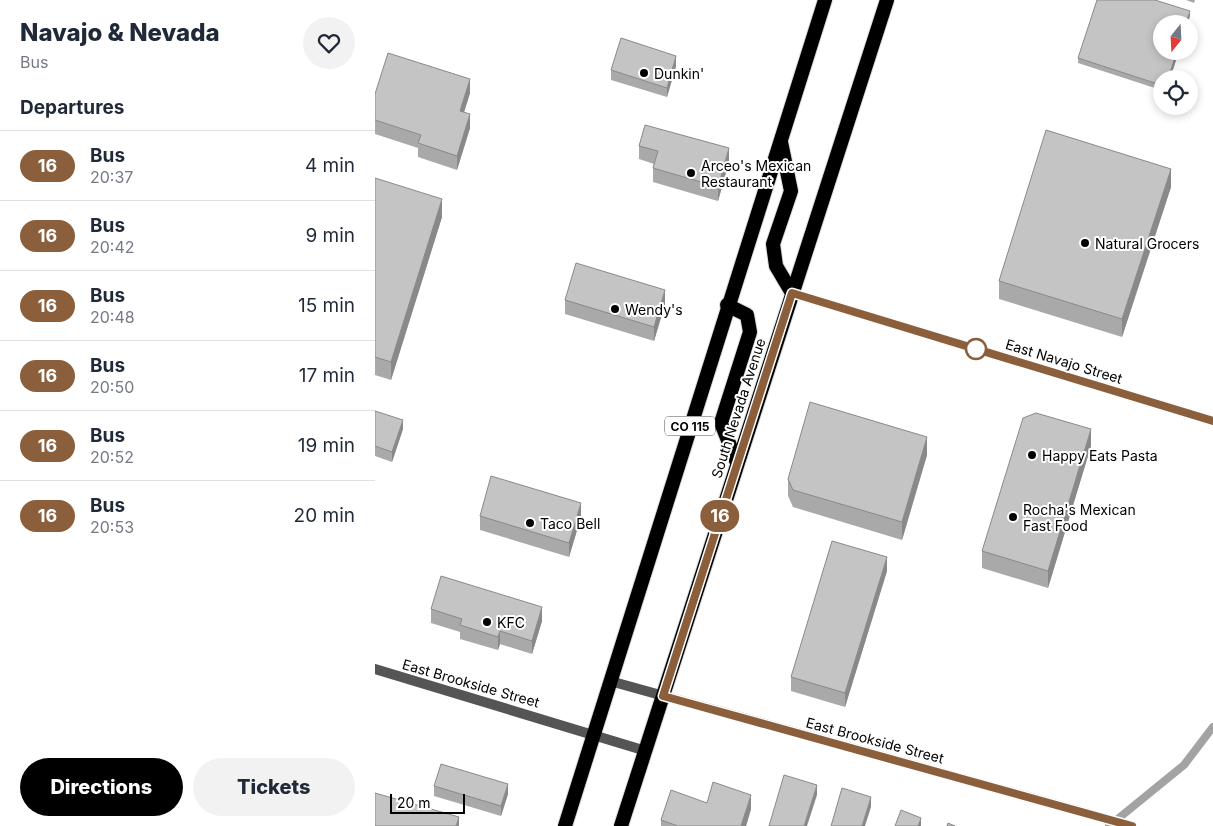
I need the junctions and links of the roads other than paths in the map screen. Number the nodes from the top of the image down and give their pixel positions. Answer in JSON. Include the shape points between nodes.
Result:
{"nodes":[{"id":1,"x":825,"y":0,"type":"edge"},
{"id":2,"x":887,"y":0,"type":"edge"},
{"id":3,"x":781,"y":139,"type":"junction"},
{"id":4,"x":792,"y":293,"type":"junction"},
{"id":5,"x":727,"y":305,"type":"junction"},
{"id":6,"x":1213,"y":421,"type":"edge"},
{"id":7,"x":737,"y":463,"type":"junction"},
{"id":8,"x":375,"y":669,"type":"edge"},
{"id":9,"x":610,"y":681,"type":"junction"},
{"id":10,"x":663,"y":696,"type":"junction"},
{"id":11,"x":594,"y":733,"type":"junction"},
{"id":12,"x":646,"y":751,"type":"junction"},
{"id":13,"x":565,"y":826,"type":"edge"},
{"id":14,"x":621,"y":826,"type":"edge"},
{"id":15,"x":1132,"y":826,"type":"edge"}],
"edges":[{"from":1,"to":3,"type":"highway","number":"CO 115"},
{"from":2,"to":4,"type":"highway","name":"South Nevada Avenue"},
{"from":3,"to":4,"type":"highway","via":[[791,192],[773,244],[776,266]]},
{"from":3,"to":5,"type":"highway","number":"CO 115"},
{"from":4,"to":6,"type":"street","name":"East Navajo Street"},
{"from":4,"to":7,"type":"highway","name":"South Nevada Avenue"},
{"from":5,"to":7,"type":"highway","via":[[747,315],[750,332],[721,423]]},
{"from":5,"to":9,"type":"highway","number":"CO 115"},
{"from":7,"to":10,"type":"highway","name":"South Nevada Avenue"},
{"from":8,"to":11,"type":"street","name":"East Brookside Street"},
{"from":9,"to":10,"type":"street","name":"East Brookside Street"},
{"from":9,"to":11,"type":"highway","number":"CO 115"},
{"from":10,"to":12,"type":"highway","name":"South Nevada Avenue"},
{"from":10,"to":15,"type":"street","name":"East Brookside Street"},
{"from":11,"to":12,"type":"street","name":"East Brookside Street"},
{"from":11,"to":13,"type":"highway","number":"CO 115"},
{"from":12,"to":14,"type":"highway","name":"South Nevada Avenue"}]}
